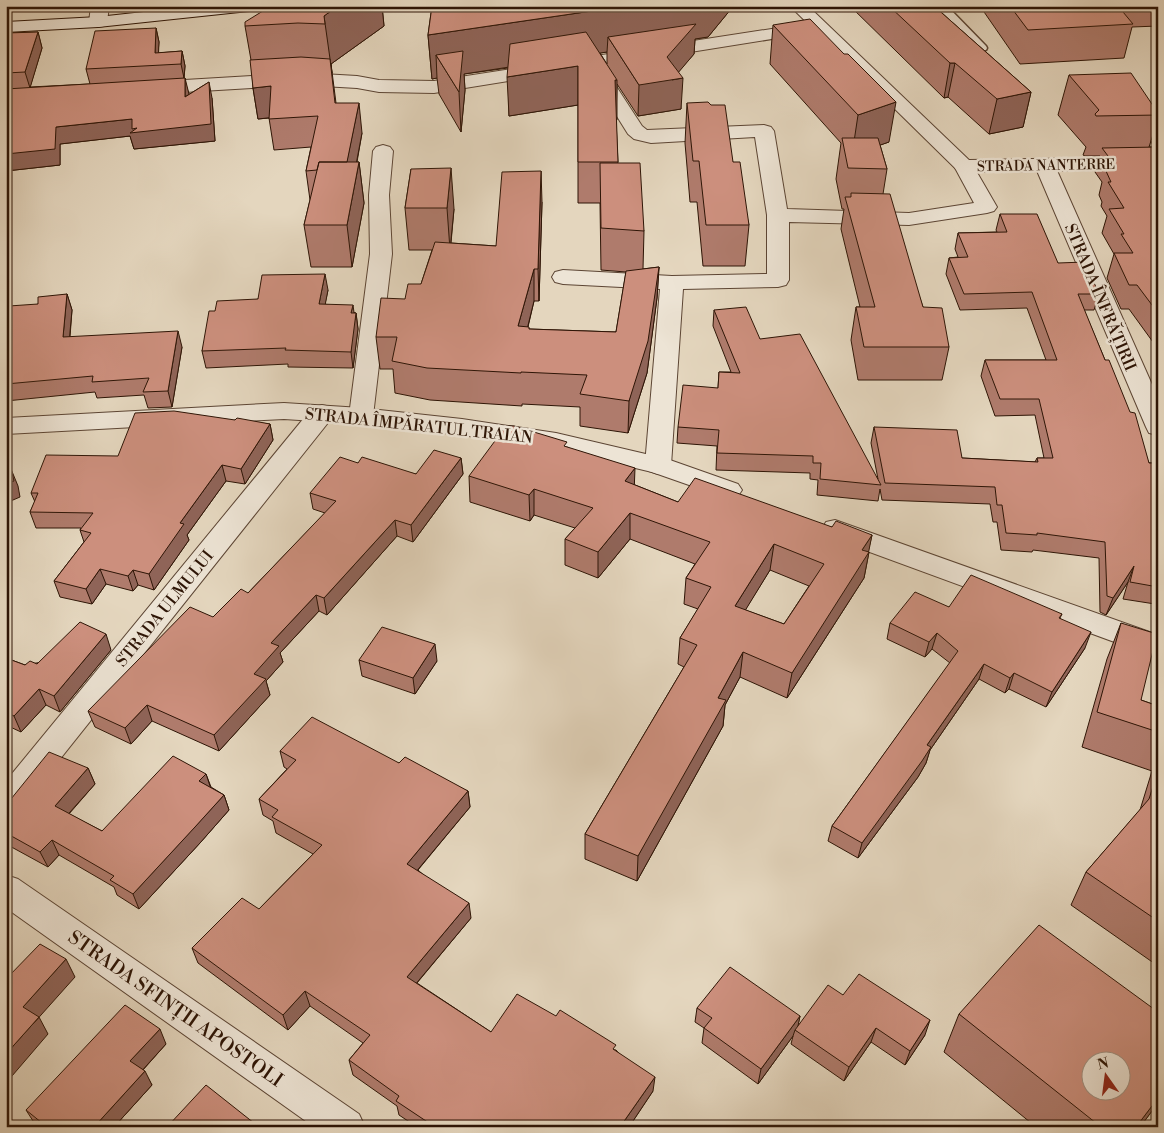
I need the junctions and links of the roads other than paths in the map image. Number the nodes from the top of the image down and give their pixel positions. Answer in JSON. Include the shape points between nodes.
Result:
{"nodes":[{"id":1,"x":195,"y":6,"type":"edge"},
{"id":2,"x":798,"y":6,"type":"edge"},
{"id":3,"x":941,"y":6,"type":"edge"},
{"id":4,"x":245,"y":7,"type":"edge"},
{"id":5,"x":33,"y":8,"type":"dead end"},
{"id":6,"x":99,"y":14,"type":"edge"},
{"id":7,"x":6,"y":16,"type":"edge"},
{"id":8,"x":6,"y":27,"type":"edge"},
{"id":9,"x":819,"y":27,"type":"junction"},
{"id":10,"x":982,"y":48,"type":"edge"},
{"id":11,"x":592,"y":62,"type":"junction"},
{"id":12,"x":131,"y":90,"type":"edge"},
{"id":13,"x":1139,"y":110,"type":"edge"},
{"id":14,"x":1158,"y":143,"type":"edge"},
{"id":15,"x":383,"y":151,"type":"dead end"},
{"id":16,"x":1158,"y":164,"type":"edge"},
{"id":17,"x":964,"y":166,"type":"junction"},
{"id":18,"x":1046,"y":166,"type":"junction"},
{"id":19,"x":778,"y":215,"type":"junction"},
{"id":20,"x":563,"y":277,"type":"dead end"},
{"id":21,"x":672,"y":283,"type":"junction"},
{"id":22,"x":322,"y":413,"type":"junction"},
{"id":23,"x":361,"y":416,"type":"junction"},
{"id":24,"x":6,"y":426,"type":"edge"},
{"id":25,"x":1158,"y":427,"type":"edge"},
{"id":26,"x":658,"y":464,"type":"junction"},
{"id":27,"x":751,"y":498,"type":"edge"},
{"id":28,"x":815,"y":522,"type":"edge"},
{"id":29,"x":1158,"y":646,"type":"edge"},
{"id":30,"x":6,"y":804,"type":"edge"},
{"id":31,"x":6,"y":889,"type":"edge"},
{"id":32,"x":346,"y":1127,"type":"edge"}],
"edges":[{"from":1,"to":4,"type":"street"},
{"from":2,"to":9,"type":"street"},
{"from":3,"to":10,"type":"lane"},
{"from":4,"to":6,"type":"street"},
{"from":5,"to":7,"type":"street"},
{"from":6,"to":8,"type":"street"},
{"from":9,"to":11,"type":"street"},
{"from":9,"to":17,"type":"street"},
{"from":11,"to":12,"type":"street","via":[[434,87],[305,79]]},
{"from":11,"to":19,"type":"street","via":[[641,135],[764,131]]},
{"from":13,"to":14,"type":"lane"},
{"from":15,"to":23,"type":"street","via":[[379,195],[381,254]]},
{"from":16,"to":18,"type":"street","name":"STRADA NANTERRE"},
{"from":17,"to":18,"type":"street","name":"STRADA NANTERRE"},
{"from":17,"to":19,"type":"street","via":[[987,207],[909,219]]},
{"from":18,"to":25,"type":"street","name":"STRADA ÎNFRĂȚIRII"},
{"from":19,"to":21,"type":"street","via":[[778,280]]},
{"from":20,"to":21,"type":"street"},
{"from":21,"to":26,"type":"street"},
{"from":22,"to":23,"type":"street","name":"STRADA ÎMPĂRATUL TRAIAN"},
{"from":22,"to":24,"type":"street","name":"STRADA ÎMPĂRATUL TRAIAN","via":[[233,412]]},
{"from":22,"to":30,"type":"street","name":"STRADA ULMULUI"},
{"from":23,"to":26,"type":"street","name":"STRADA ÎMPĂRATUL TRAIAN","via":[[556,441]]},
{"from":26,"to":27,"type":"street","name":"STRADA ÎMPĂRATUL TRAIAN"},
{"from":28,"to":29,"type":"street"},
{"from":31,"to":32,"type":"street","name":"STRADA SFINȚII APOSTOLI"}]}
